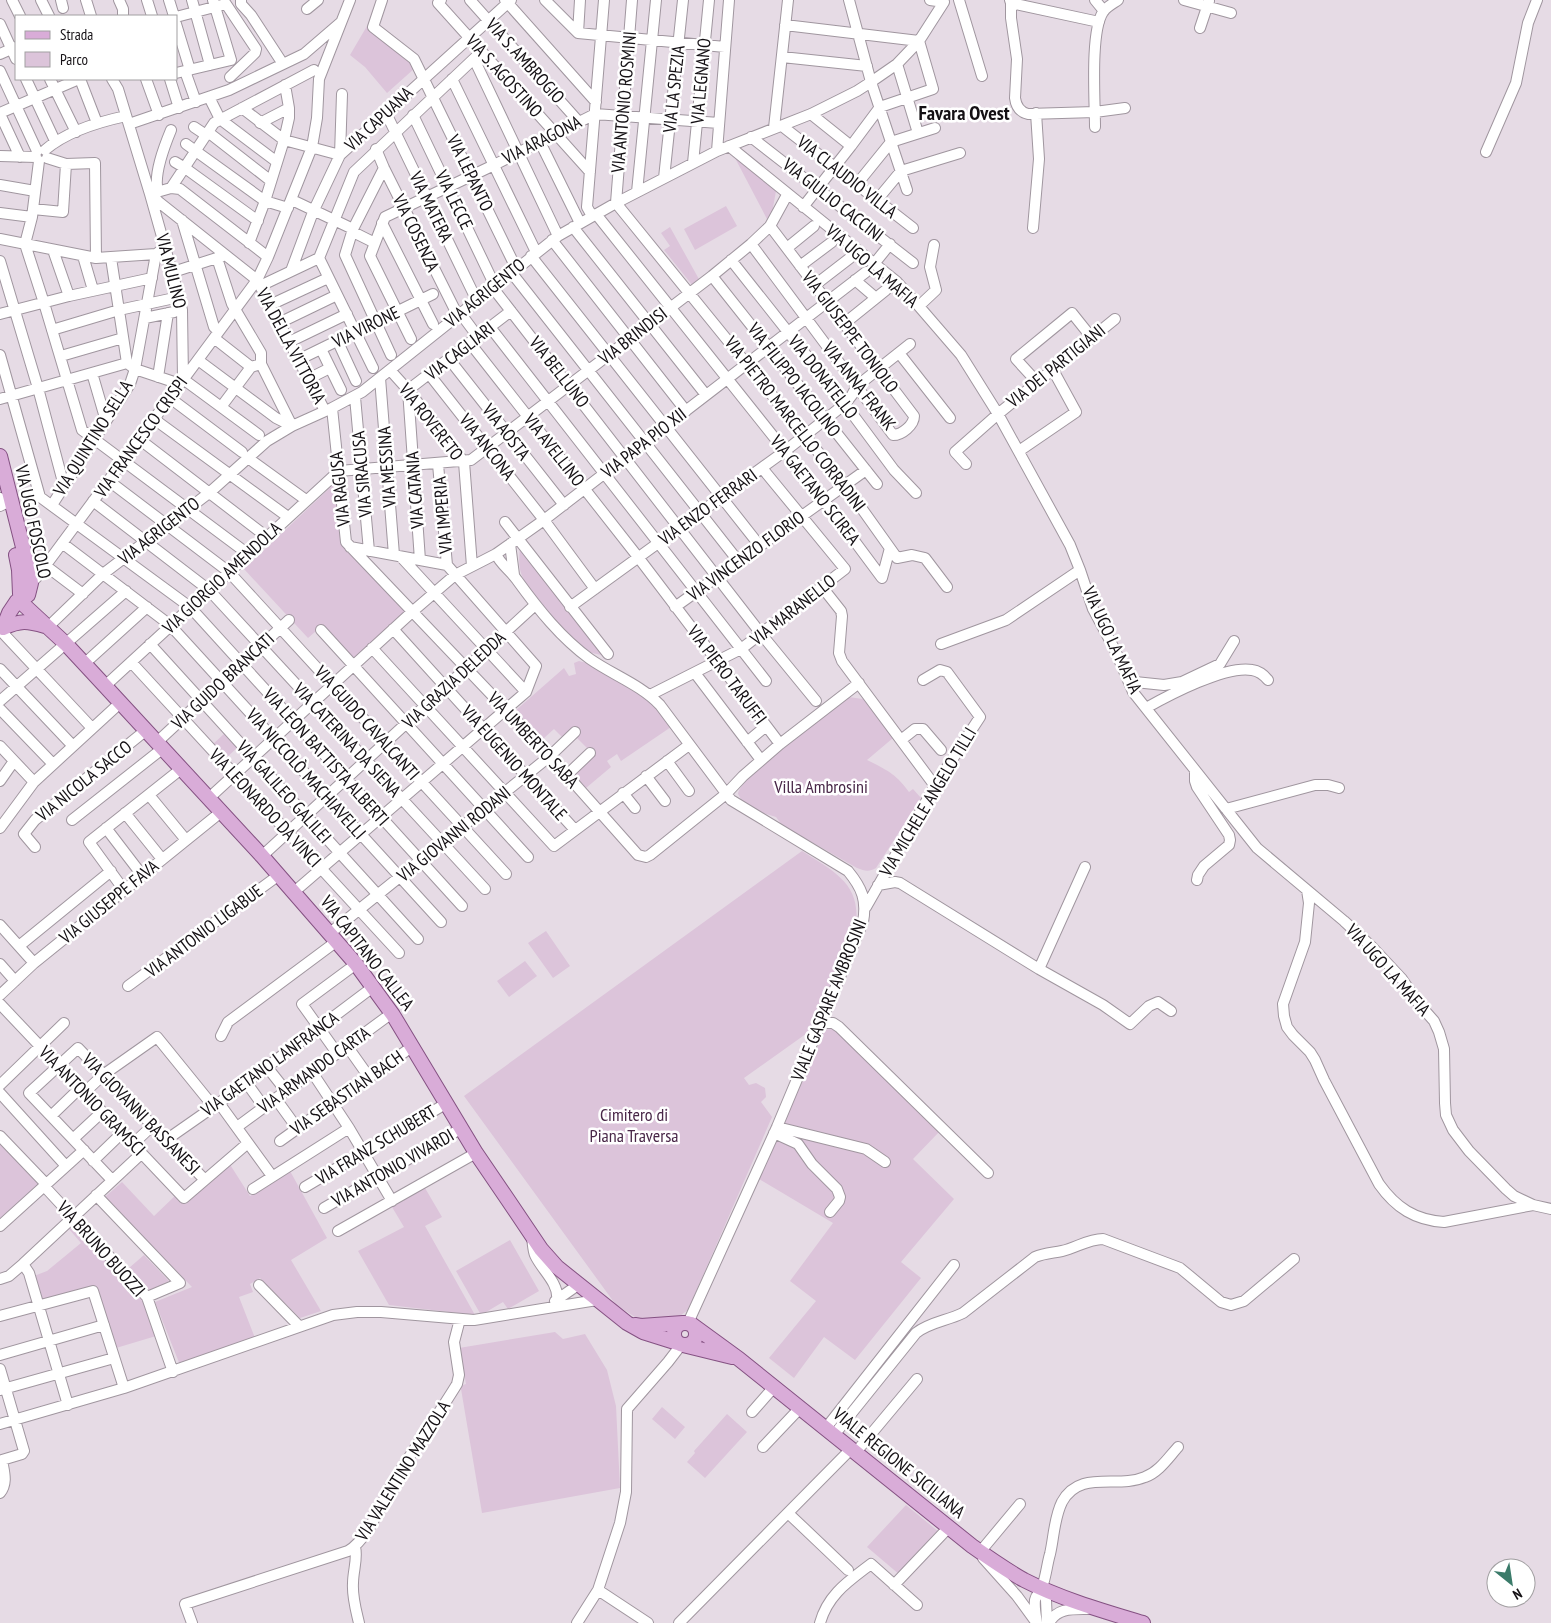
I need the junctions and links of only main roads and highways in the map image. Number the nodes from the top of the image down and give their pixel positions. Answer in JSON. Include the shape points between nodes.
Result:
{"nodes":[{"id":1,"x":0,"y":456,"type":"edge"},
{"id":2,"x":0,"y":489,"type":"edge"},
{"id":3,"x":1,"y":502,"type":"edge"},
{"id":4,"x":24,"y":597,"type":"junction"},
{"id":5,"x":48,"y":626,"type":"junction"},
{"id":6,"x":2,"y":630,"type":"edge"},
{"id":7,"x":627,"y":1323,"type":"junction"},
{"id":8,"x":688,"y":1324,"type":"junction"},
{"id":9,"x":680,"y":1345,"type":"junction"},
{"id":10,"x":739,"y":1358,"type":"junction"},
{"id":11,"x":1143,"y":1623,"type":"edge"}],
"edges":[{"from":1,"to":4,"type":"main road","name":"VIA UGO FOSCOLO","via":[[26,559]]},
{"from":2,"to":3,"type":"main road","name":"VIA UGO FOSCOLO"},
{"from":3,"to":4,"type":"main road","name":"VIA UGO FOSCOLO"},
{"from":4,"to":5,"type":"main road","name":"VIA CAPITANO CALLEA"},
{"from":4,"to":6,"type":"main road","via":[[9,613]]},
{"from":5,"to":6,"type":"main road","via":[[26,621]]},
{"from":5,"to":7,"type":"main road","name":"VIA CAPITANO CALLEA","via":[[334,937],[374,987],[414,1046],[476,1153],[530,1233],[557,1267]]},
{"from":7,"to":8,"type":"main road","via":[[642,1326]]},
{"from":7,"to":9,"type":"main road","name":"VIA CAPITANO CALLEA"},
{"from":8,"to":9,"type":"main road","via":[[697,1334],[695,1340],[689,1345]]},
{"from":8,"to":10,"type":"main road","name":"VIALE REGIONE SICILIANA"},
{"from":9,"to":10,"type":"main road","name":"VIA CAPITANO CALLEA"},
{"from":10,"to":11,"type":"main road","name":"VIALE REGIONE SICILIANA","via":[[1004,1569],[1042,1588]]}]}
